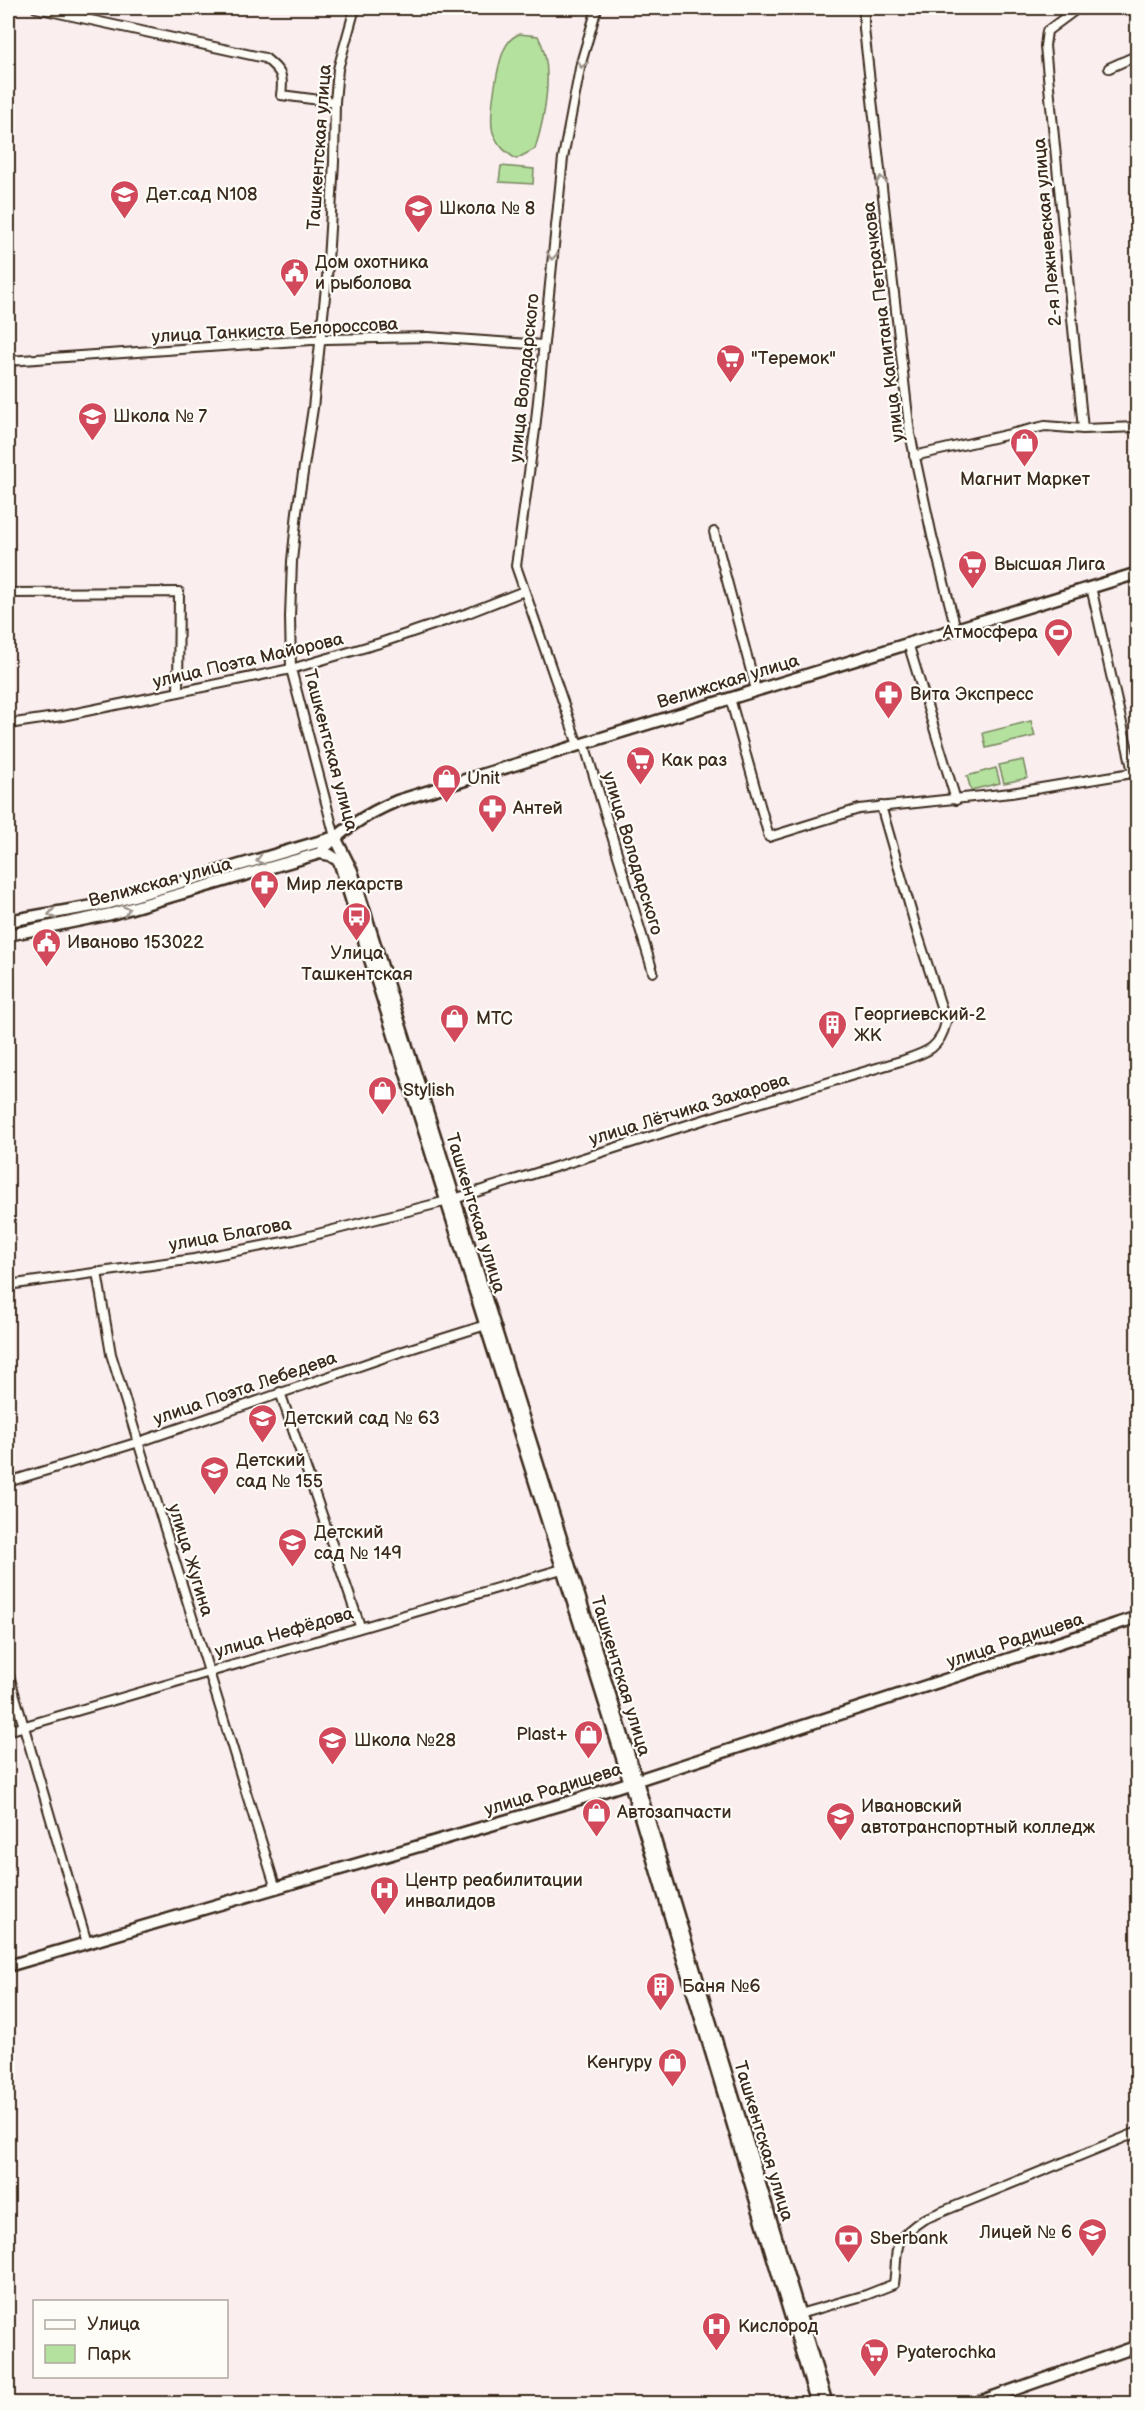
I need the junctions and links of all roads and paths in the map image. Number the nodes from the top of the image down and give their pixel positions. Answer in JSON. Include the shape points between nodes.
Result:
{"nodes":[{"id":1,"x":40,"y":8,"type":"edge"},
{"id":2,"x":356,"y":8,"type":"edge"},
{"id":3,"x":597,"y":8,"type":"edge"},
{"id":4,"x":864,"y":8,"type":"edge"},
{"id":5,"x":1078,"y":8,"type":"edge"},
{"id":6,"x":1137,"y":55,"type":"edge"},
{"id":7,"x":1109,"y":68,"type":"dead end"},
{"id":8,"x":335,"y":102,"type":"junction"},
{"id":9,"x":321,"y":339,"type":"junction"},
{"id":10,"x":543,"y":345,"type":"junction"},
{"id":11,"x":8,"y":361,"type":"edge"},
{"id":12,"x":1137,"y":427,"type":"edge"},
{"id":13,"x":1083,"y":429,"type":"junction"},
{"id":14,"x":914,"y":456,"type":"junction"},
{"id":15,"x":714,"y":532,"type":"dead end"},
{"id":16,"x":1137,"y":573,"type":"edge"},
{"id":17,"x":1091,"y":587,"type":"junction"},
{"id":18,"x":524,"y":591,"type":"junction"},
{"id":19,"x":8,"y":593,"type":"edge"},
{"id":20,"x":956,"y":629,"type":"junction"},
{"id":21,"x":908,"y":643,"type":"junction"},
{"id":22,"x":291,"y":669,"type":"junction"},
{"id":23,"x":756,"y":690,"type":"junction"},
{"id":24,"x":178,"y":692,"type":"junction"},
{"id":25,"x":730,"y":698,"type":"junction"},
{"id":26,"x":8,"y":723,"type":"edge"},
{"id":27,"x":581,"y":744,"type":"junction"},
{"id":28,"x":1135,"y":772,"type":"edge"},
{"id":29,"x":957,"y":800,"type":"junction"},
{"id":30,"x":881,"y":806,"type":"junction"},
{"id":31,"x":332,"y":840,"type":"junction"},
{"id":32,"x":318,"y":848,"type":"junction"},
{"id":33,"x":8,"y":921,"type":"edge"},
{"id":34,"x":8,"y":935,"type":"edge"},
{"id":35,"x":653,"y":972,"type":"dead end"},
{"id":36,"x":451,"y":1200,"type":"junction"},
{"id":37,"x":97,"y":1272,"type":"junction"},
{"id":38,"x":8,"y":1285,"type":"edge"},
{"id":39,"x":489,"y":1324,"type":"junction"},
{"id":40,"x":280,"y":1392,"type":"junction"},
{"id":41,"x":139,"y":1442,"type":"junction"},
{"id":42,"x":8,"y":1482,"type":"edge"},
{"id":43,"x":566,"y":1567,"type":"junction"},
{"id":44,"x":1137,"y":1617,"type":"edge"},
{"id":45,"x":360,"y":1626,"type":"junction"},
{"id":46,"x":209,"y":1671,"type":"junction"},
{"id":47,"x":8,"y":1672,"type":"edge"},
{"id":48,"x":24,"y":1726,"type":"junction"},
{"id":49,"x":8,"y":1731,"type":"edge"},
{"id":50,"x":633,"y":1782,"type":"junction"},
{"id":51,"x":276,"y":1889,"type":"junction"},
{"id":52,"x":87,"y":1943,"type":"junction"},
{"id":53,"x":8,"y":1966,"type":"edge"},
{"id":54,"x":1137,"y":2132,"type":"edge"},
{"id":55,"x":795,"y":2316,"type":"junction"},
{"id":56,"x":1137,"y":2346,"type":"edge"},
{"id":57,"x":817,"y":2403,"type":"edge"},
{"id":58,"x":827,"y":2403,"type":"edge"},
{"id":59,"x":973,"y":2403,"type":"edge"}],
"edges":[{"from":1,"to":8,"type":"street","via":[[265,58],[277,67],[283,79],[281,95]]},
{"from":2,"to":8,"type":"street","name":"Ташкентская улица","via":[[338,69]]},
{"from":3,"to":10,"type":"street","name":"улица Володарского","one_way":true,"via":[[563,158]]},
{"from":14,"to":4,"type":"street","name":"улица Капитана Петрачкова","one_way":true},
{"from":5,"to":13,"type":"street","name":"2-я Лежневская улица","via":[[1047,31],[1045,46]]},
{"from":6,"to":7,"type":"street"},
{"from":8,"to":9,"type":"street","name":"Ташкентская улица"},
{"from":9,"to":10,"type":"street","name":"улица Танкиста Белороссова","via":[[428,337]]},
{"from":9,"to":11,"type":"street","name":"улица Танкиста Белороссова"},
{"from":9,"to":22,"type":"street","name":"Ташкентская улица","via":[[292,561]]},
{"from":10,"to":18,"type":"street","name":"улица Володарского","via":[[516,567]]},
{"from":12,"to":13,"type":"street"},
{"from":13,"to":14,"type":"street","via":[[1045,426]]},
{"from":14,"to":20,"type":"street","name":"улица Капитана Петрачкова"},
{"from":15,"to":23,"type":"street"},
{"from":16,"to":17,"type":"main road","name":"Велижская улица"},
{"from":17,"to":20,"type":"main road","name":"Велижская улица"},
{"from":17,"to":28,"type":"street"},
{"from":18,"to":22,"type":"street","name":"улица Поэта Майорова","via":[[380,643]]},
{"from":18,"to":27,"type":"street","name":"улица Володарского"},
{"from":19,"to":24,"type":"street","via":[[179,592]]},
{"from":20,"to":21,"type":"main road","name":"Велижская улица"},
{"from":21,"to":23,"type":"main road","name":"Велижская улица"},
{"from":21,"to":29,"type":"street"},
{"from":22,"to":24,"type":"street","name":"улица Поэта Майорова"},
{"from":22,"to":31,"type":"street","name":"Ташкентская улица"},
{"from":23,"to":25,"type":"main road","name":"Велижская улица"},
{"from":24,"to":26,"type":"street","name":"улица Поэта Майорова"},
{"from":25,"to":27,"type":"main road","name":"Велижская улица"},
{"from":25,"to":30,"type":"street","via":[[769,837]]},
{"from":27,"to":31,"type":"main road","name":"Велижская улица","via":[[397,801],[369,813]]},
{"from":27,"to":35,"type":"street","name":"улица Володарского"},
{"from":28,"to":29,"type":"street"},
{"from":29,"to":30,"type":"street"},
{"from":30,"to":36,"type":"street","name":"улица Лётчика Захарова","via":[[946,1022],[943,1036],[932,1049]]},
{"from":31,"to":32,"type":"main road","name":"Велижская улица"},
{"from":31,"to":36,"type":"main road","name":"Ташкентская улица","via":[[345,853]]},
{"from":32,"to":33,"type":"main road","name":"Велижская улица","one_way":true,"via":[[110,903]]},
{"from":34,"to":32,"type":"main road","name":"Велижская улица","one_way":true,"via":[[111,914]]},
{"from":32,"to":36,"type":"main road","name":"Ташкентская улица","via":[[336,857],[343,867]]},
{"from":36,"to":37,"type":"street","name":"улица Благова","via":[[294,1240]]},
{"from":36,"to":39,"type":"main road","name":"Ташкентская улица"},
{"from":37,"to":38,"type":"street","name":"улица Благова"},
{"from":37,"to":41,"type":"street","name":"улица Жугина","via":[[111,1354]]},
{"from":39,"to":40,"type":"street","name":"улица Поэта Лебедева"},
{"from":39,"to":43,"type":"main road","name":"Ташкентская улица"},
{"from":40,"to":41,"type":"street","name":"улица Поэта Лебедева"},
{"from":40,"to":45,"type":"street"},
{"from":41,"to":42,"type":"street","name":"улица Поэта Лебедева"},
{"from":41,"to":46,"type":"street","name":"улица Жугина"},
{"from":43,"to":45,"type":"street","name":"улица Нефёдова"},
{"from":43,"to":50,"type":"main road","name":"Ташкентская улица"},
{"from":44,"to":50,"type":"main road","name":"улица Радищева"},
{"from":45,"to":46,"type":"street","name":"улица Нефёдова"},
{"from":46,"to":48,"type":"street","name":"улица Нефёдова"},
{"from":46,"to":51,"type":"street","name":"улица Жугина"},
{"from":47,"to":48,"type":"street"},
{"from":48,"to":49,"type":"street","name":"улица Нефёдова"},
{"from":48,"to":52,"type":"street"},
{"from":50,"to":51,"type":"main road","name":"улица Радищева"},
{"from":50,"to":55,"type":"main road","name":"Ташкентская улица"},
{"from":51,"to":52,"type":"main road","name":"улица Радищева"},
{"from":52,"to":53,"type":"main road","name":"улица Радищева"},
{"from":54,"to":55,"type":"street","via":[[924,2219],[900,2238],[894,2284]]},
{"from":55,"to":57,"type":"main road","name":"Ташкентская улица"},
{"from":55,"to":58,"type":"main road","name":"Ташкентская улица"},
{"from":56,"to":59,"type":"main road"}]}
